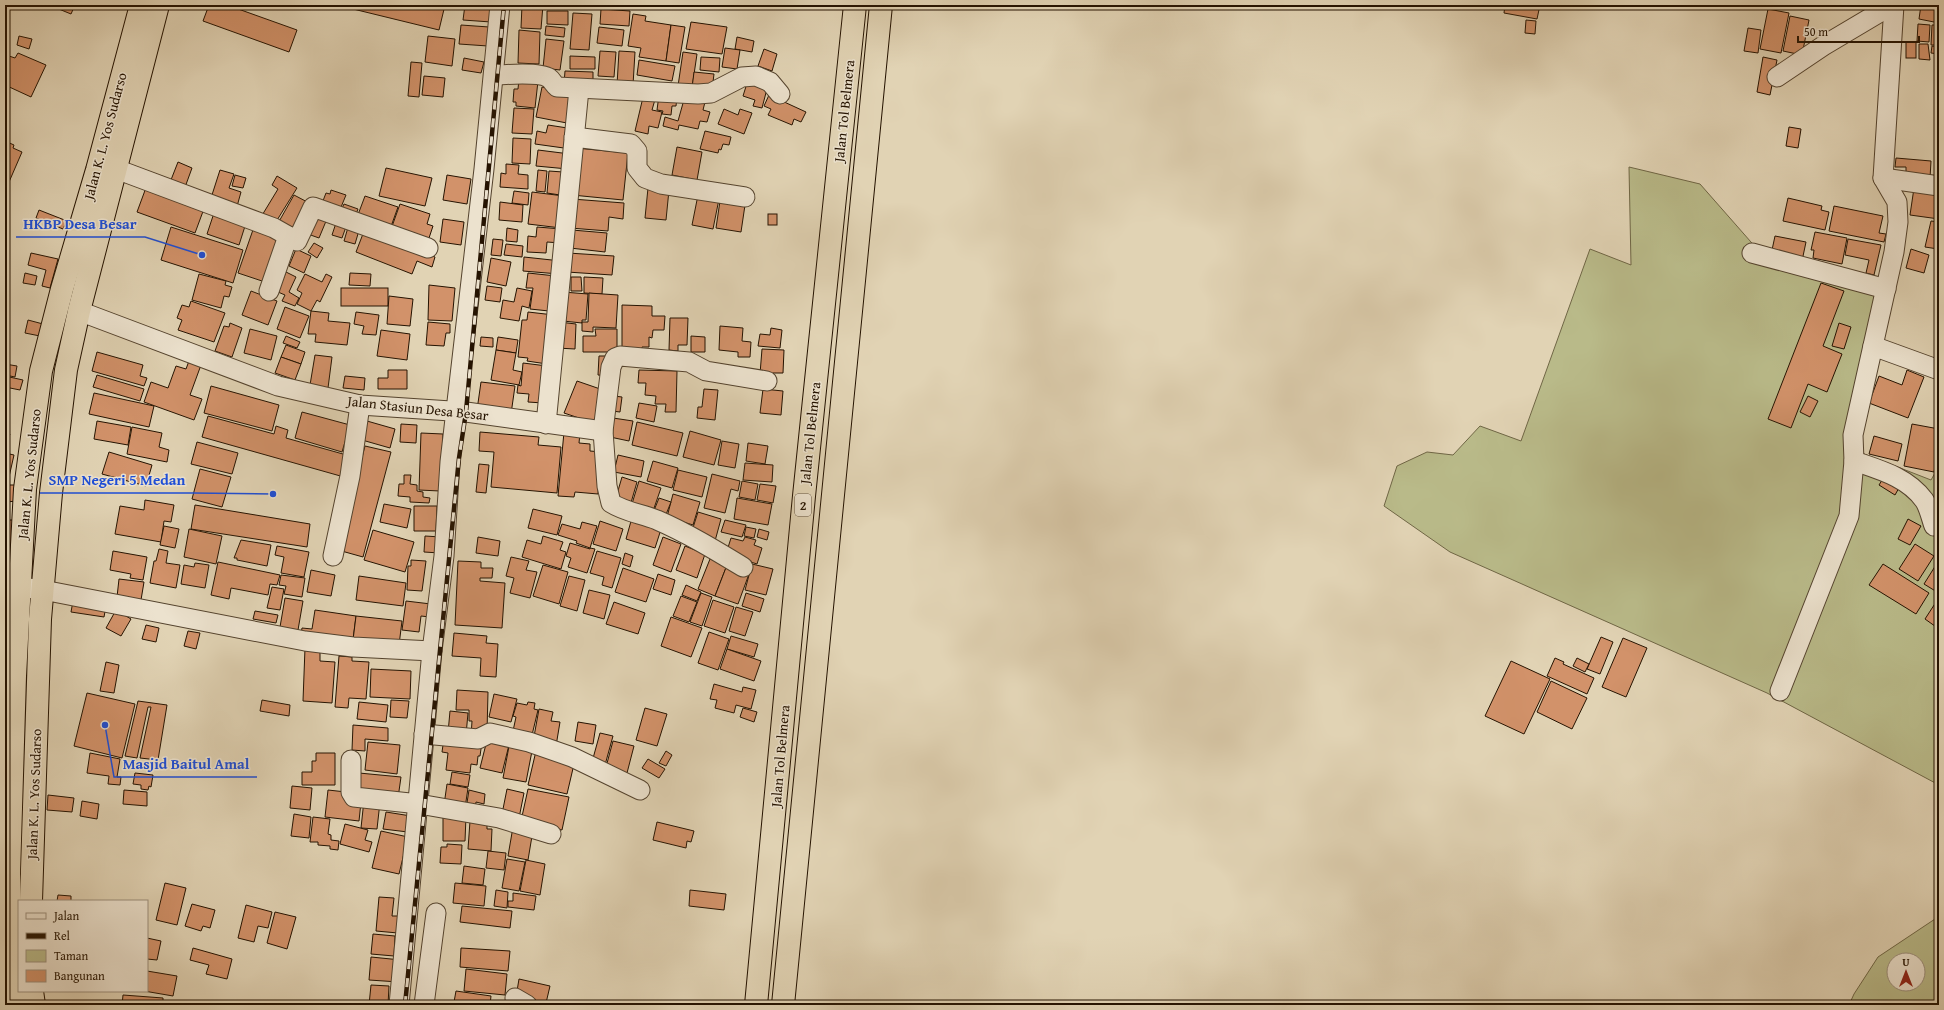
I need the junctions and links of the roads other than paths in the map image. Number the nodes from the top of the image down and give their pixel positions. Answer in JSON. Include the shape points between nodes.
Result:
{"nodes":[{"id":1,"x":141,"y":5,"type":"edge"},
{"id":2,"x":158,"y":5,"type":"edge"},
{"id":3,"x":500,"y":5,"type":"edge"},
{"id":4,"x":854,"y":5,"type":"edge"},
{"id":5,"x":881,"y":5,"type":"edge"},
{"id":6,"x":1893,"y":5,"type":"edge"},
{"id":7,"x":494,"y":76,"type":"junction"},
{"id":8,"x":1777,"y":77,"type":"dead end"},
{"id":9,"x":580,"y":89,"type":"junction"},
{"id":10,"x":780,"y":94,"type":"dead end"},
{"id":11,"x":574,"y":137,"type":"junction"},
{"id":12,"x":116,"y":169,"type":"junction"},
{"id":13,"x":1882,"y":178,"type":"junction"},
{"id":14,"x":1939,"y":186,"type":"edge"},
{"id":15,"x":745,"y":197,"type":"dead end"},
{"id":16,"x":288,"y":236,"type":"junction"},
{"id":17,"x":428,"y":248,"type":"dead end"},
{"id":18,"x":1752,"y":253,"type":"dead end"},
{"id":19,"x":1886,"y":289,"type":"junction"},
{"id":20,"x":269,"y":291,"type":"dead end"},
{"id":21,"x":78,"y":311,"type":"junction"},
{"id":22,"x":1873,"y":346,"type":"junction"},
{"id":23,"x":1939,"y":370,"type":"edge"},
{"id":24,"x":767,"y":381,"type":"dead end"},
{"id":25,"x":360,"y":405,"type":"junction"},
{"id":26,"x":456,"y":412,"type":"junction"},
{"id":27,"x":546,"y":424,"type":"junction"},
{"id":28,"x":603,"y":431,"type":"junction"},
{"id":29,"x":1854,"y":461,"type":"junction"},
{"id":30,"x":1934,"y":526,"type":"dead end"},
{"id":31,"x":333,"y":556,"type":"dead end"},
{"id":32,"x":743,"y":567,"type":"dead end"},
{"id":33,"x":20,"y":587,"type":"junction"},
{"id":34,"x":43,"y":590,"type":"junction"},
{"id":35,"x":432,"y":651,"type":"junction"},
{"id":36,"x":1780,"y":691,"type":"dead end"},
{"id":37,"x":424,"y":734,"type":"junction"},
{"id":38,"x":351,"y":760,"type":"dead end"},
{"id":39,"x":640,"y":790,"type":"dead end"},
{"id":40,"x":419,"y":804,"type":"junction"},
{"id":41,"x":551,"y":834,"type":"dead end"},
{"id":42,"x":31,"y":900,"type":"edge"},
{"id":43,"x":436,"y":913,"type":"dead end"},
{"id":44,"x":32,"y":992,"type":"edge"},
{"id":45,"x":10,"y":999,"type":"edge"},
{"id":46,"x":34,"y":1005,"type":"edge"},
{"id":47,"x":399,"y":1005,"type":"edge"},
{"id":48,"x":424,"y":1005,"type":"edge"},
{"id":49,"x":756,"y":1005,"type":"edge"},
{"id":50,"x":783,"y":1005,"type":"edge"}],
"edges":[{"from":1,"to":33,"type":"highway","name":"Jalan K. L. Yos Sudarso","via":[[41,371],[25,489]]},
{"from":2,"to":12,"type":"highway","name":"Jalan K. L. Yos Sudarso"},
{"from":3,"to":7,"type":"street"},
{"from":4,"to":49,"type":"highway","name":"Jalan Tol Belmera","number":"2"},
{"from":5,"to":50,"type":"highway","name":"Jalan Tol Belmera","number":"2"},
{"from":6,"to":8,"type":"street","via":[[1823,46]]},
{"from":6,"to":13,"type":"street"},
{"from":7,"to":9,"type":"street","via":[[543,76],[548,77],[557,87]]},
{"from":7,"to":26,"type":"street"},
{"from":9,"to":10,"type":"street","via":[[711,93],[742,77],[756,76],[770,82]]},
{"from":9,"to":11,"type":"street"},
{"from":11,"to":15,"type":"street","via":[[631,144],[637,151],[637,168],[645,178],[662,184]]},
{"from":11,"to":27,"type":"street"},
{"from":12,"to":16,"type":"street","via":[[274,228]]},
{"from":12,"to":21,"type":"highway","name":"Jalan K. L. Yos Sudarso"},
{"from":13,"to":14,"type":"street"},
{"from":13,"to":19,"type":"street","via":[[1897,202],[1898,222]]},
{"from":16,"to":17,"type":"street","via":[[297,241],[313,207]]},
{"from":16,"to":20,"type":"street"},
{"from":18,"to":19,"type":"street"},
{"from":19,"to":22,"type":"street"},
{"from":21,"to":25,"type":"street","name":"Jalan Stasiun Desa Besar","via":[[278,386]]},
{"from":21,"to":34,"type":"highway","name":"Jalan K. L. Yos Sudarso","via":[[66,370],[51,493]]},
{"from":22,"to":23,"type":"street"},
{"from":22,"to":29,"type":"street","via":[[1853,435]]},
{"from":24,"to":28,"type":"street","via":[[706,371],[689,362],[620,356],[615,358],[611,367]]},
{"from":25,"to":26,"type":"street","name":"Jalan Stasiun Desa Besar"},
{"from":25,"to":31,"type":"street","via":[[350,476]]},
{"from":26,"to":27,"type":"street","name":"Jalan Stasiun Desa Besar"},
{"from":26,"to":35,"type":"street","via":[[444,556]]},
{"from":27,"to":28,"type":"street","name":"Jalan Stasiun Desa Besar"},
{"from":28,"to":32,"type":"street","via":[[607,486],[611,503],[619,508],[656,519],[692,536]]},
{"from":29,"to":30,"type":"street","via":[[1889,473],[1908,484],[1925,501]]},
{"from":29,"to":36,"type":"street","via":[[1849,516]]},
{"from":33,"to":34,"type":"street"},
{"from":33,"to":45,"type":"highway","name":"Jalan K. L. Yos Sudarso","via":[[9,874]]},
{"from":34,"to":35,"type":"street","via":[[305,641],[353,647]]},
{"from":34,"to":42,"type":"highway","name":"Jalan K. L. Yos Sudarso","via":[[36,701]]},
{"from":35,"to":37,"type":"street"},
{"from":37,"to":39,"type":"street","via":[[478,739],[490,733],[529,742],[572,757]]},
{"from":37,"to":40,"type":"street"},
{"from":38,"to":40,"type":"street","via":[[351,792],[354,797]]},
{"from":40,"to":41,"type":"street","via":[[499,818]]},
{"from":40,"to":47,"type":"street"},
{"from":43,"to":48,"type":"street"},
{"from":44,"to":46,"type":"highway"}]}
